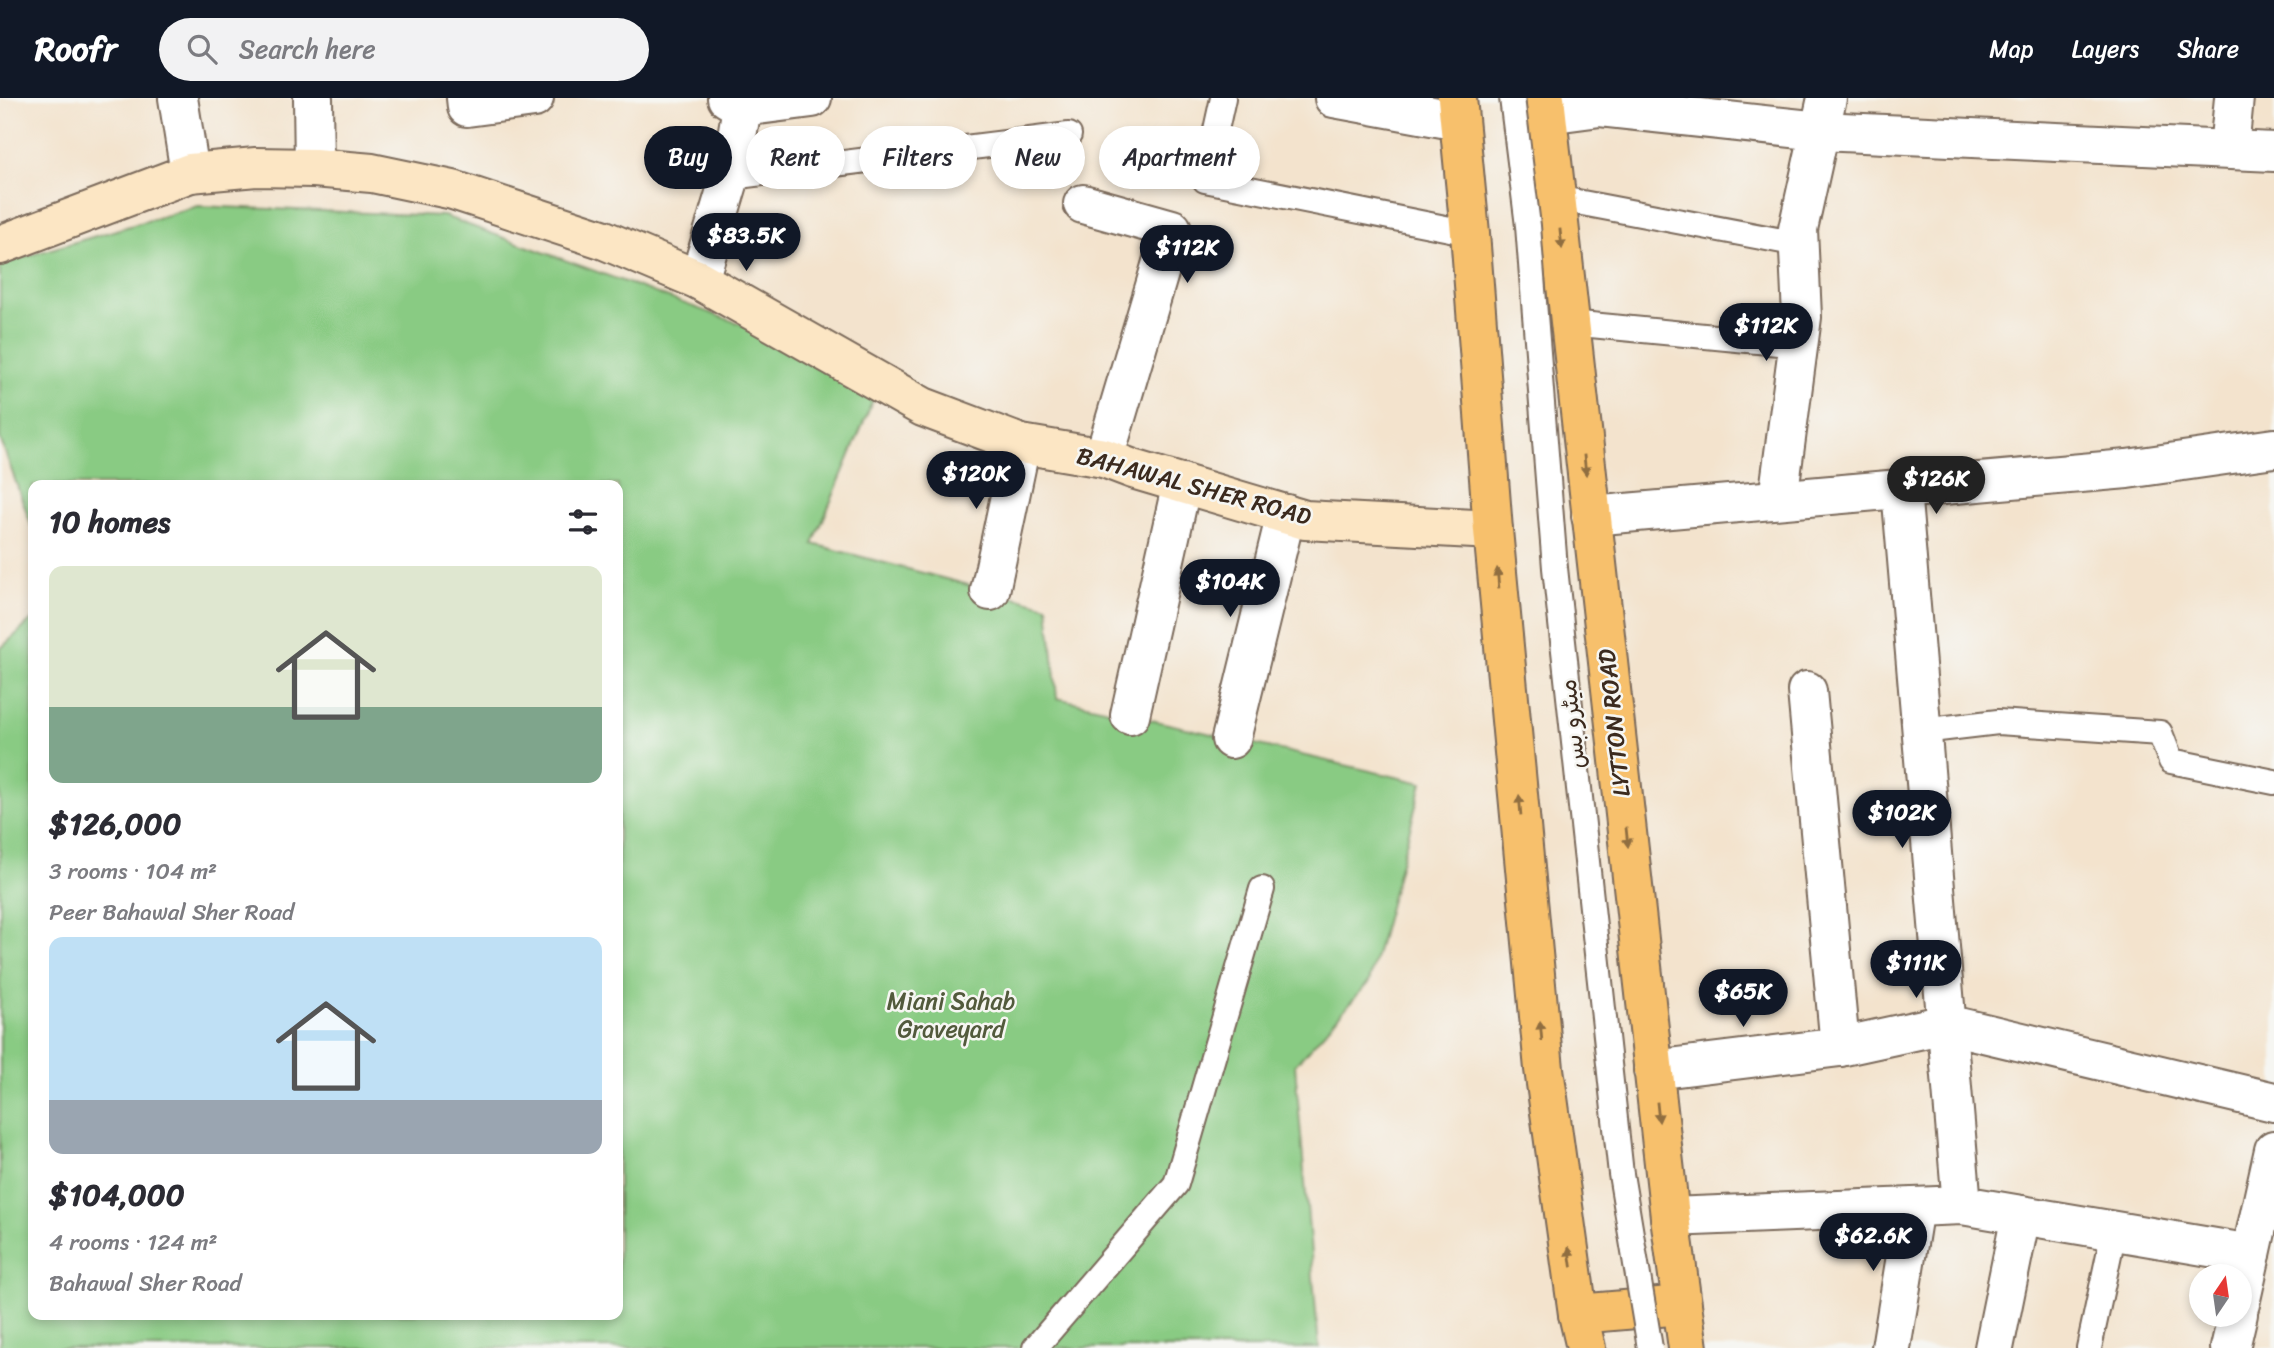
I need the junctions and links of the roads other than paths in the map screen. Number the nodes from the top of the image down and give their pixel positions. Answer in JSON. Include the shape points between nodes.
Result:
{"nodes":[{"id":1,"x":178,"y":98,"type":"edge"},
{"id":2,"x":313,"y":98,"type":"edge"},
{"id":3,"x":466,"y":98,"type":"edge"},
{"id":4,"x":534,"y":98,"type":"edge"},
{"id":5,"x":812,"y":98,"type":"edge"},
{"id":6,"x":1223,"y":98,"type":"edge"},
{"id":7,"x":1334,"y":98,"type":"edge"},
{"id":8,"x":1512,"y":98,"type":"edge"},
{"id":9,"x":2234,"y":98,"type":"edge"},
{"id":10,"x":737,"y":101,"type":"edge"},
{"id":11,"x":1601,"y":102,"type":"edge"},
{"id":12,"x":1546,"y":106,"type":"edge"},
{"id":13,"x":1458,"y":109,"type":"edge"},
{"id":14,"x":1824,"y":114,"type":"edge"},
{"id":15,"x":991,"y":145,"type":"edge"},
{"id":16,"x":2229,"y":149,"type":"junction"},
{"id":17,"x":2274,"y":152,"type":"edge"},
{"id":18,"x":732,"y":155,"type":"edge"},
{"id":19,"x":314,"y":168,"type":"junction"},
{"id":20,"x":190,"y":173,"type":"junction"},
{"id":21,"x":732,"y":177,"type":"edge"},
{"id":22,"x":726,"y":189,"type":"edge"},
{"id":23,"x":1556,"y":198,"type":"junction"},
{"id":24,"x":1083,"y":204,"type":"dead end"},
{"id":25,"x":1471,"y":233,"type":"junction"},
{"id":26,"x":1798,"y":244,"type":"junction"},
{"id":27,"x":0,"y":245,"type":"edge"},
{"id":28,"x":699,"y":280,"type":"junction"},
{"id":29,"x":1570,"y":323,"type":"junction"},
{"id":30,"x":1798,"y":345,"type":"junction"},
{"id":31,"x":1021,"y":444,"type":"junction"},
{"id":32,"x":2274,"y":448,"type":"edge"},
{"id":33,"x":1104,"y":458,"type":"junction"},
{"id":34,"x":1182,"y":483,"type":"junction"},
{"id":35,"x":1901,"y":489,"type":"junction"},
{"id":36,"x":1779,"y":499,"type":"junction"},
{"id":37,"x":1286,"y":514,"type":"junction"},
{"id":38,"x":1591,"y":516,"type":"junction"},
{"id":39,"x":1493,"y":530,"type":"junction"},
{"id":40,"x":990,"y":591,"type":"dead end"},
{"id":41,"x":1807,"y":691,"type":"dead end"},
{"id":42,"x":1130,"y":715,"type":"dead end"},
{"id":43,"x":1922,"y":731,"type":"junction"},
{"id":44,"x":1231,"y":738,"type":"dead end"},
{"id":45,"x":2274,"y":782,"type":"edge"},
{"id":46,"x":1262,"y":889,"type":"dead end"},
{"id":47,"x":1946,"y":1024,"type":"junction"},
{"id":48,"x":1840,"y":1047,"type":"junction"},
{"id":49,"x":1653,"y":1070,"type":"junction"},
{"id":50,"x":2274,"y":1102,"type":"edge"},
{"id":51,"x":2274,"y":1150,"type":"edge"},
{"id":52,"x":1962,"y":1205,"type":"junction"},
{"id":53,"x":1914,"y":1207,"type":"junction"},
{"id":54,"x":2021,"y":1215,"type":"junction"},
{"id":55,"x":1670,"y":1217,"type":"junction"},
{"id":56,"x":2114,"y":1231,"type":"junction"},
{"id":57,"x":2251,"y":1254,"type":"junction"},
{"id":58,"x":2249,"y":1264,"type":"edge"},
{"id":59,"x":1682,"y":1305,"type":"junction"},
{"id":60,"x":2235,"y":1327,"type":"edge"},
{"id":61,"x":1582,"y":1331,"type":"edge"},
{"id":62,"x":1035,"y":1348,"type":"edge"},
{"id":63,"x":1650,"y":1348,"type":"edge"},
{"id":64,"x":1688,"y":1348,"type":"edge"},
{"id":65,"x":1891,"y":1348,"type":"edge"},
{"id":66,"x":1994,"y":1348,"type":"edge"},
{"id":67,"x":2089,"y":1348,"type":"edge"},
{"id":68,"x":2230,"y":1348,"type":"edge"}],
"edges":[{"from":1,"to":20,"type":"street"},
{"from":2,"to":19,"type":"street"},
{"from":3,"to":4,"type":"street","via":[[467,107]]},
{"from":5,"to":10,"type":"street"},
{"from":6,"to":25,"type":"lane","via":[[1205,180]]},
{"from":7,"to":13,"type":"street"},
{"from":8,"to":63,"type":"lane","name":"میٹرو بس","bridge":true,"via":[[1528,226],[1555,568],[1621,1174]]},
{"from":9,"to":16,"type":"street"},
{"from":10,"to":18,"type":"street"},
{"from":11,"to":12,"type":"street"},
{"from":11,"to":14,"type":"street"},
{"from":12,"to":23,"type":"main road","name":"LYTTON ROAD"},
{"from":13,"to":25,"type":"main road"},
{"from":14,"to":16,"type":"street"},
{"from":14,"to":26,"type":"street"},
{"from":15,"to":21,"type":"lane"},
{"from":16,"to":17,"type":"street"},
{"from":19,"to":20,"type":"street","name":"BAHAWAL SHER ROAD"},
{"from":19,"to":28,"type":"street","name":"BAHAWAL SHER ROAD","via":[[372,173],[453,190],[602,239]]},
{"from":20,"to":27,"type":"street","name":"BAHAWAL SHER ROAD"},
{"from":22,"to":28,"type":"street"},
{"from":23,"to":26,"type":"lane"},
{"from":23,"to":29,"type":"main road","name":"LYTTON ROAD","one_way":true},
{"from":24,"to":33,"type":"street","via":[[1172,229]]},
{"from":25,"to":39,"type":"main road"},
{"from":26,"to":30,"type":"street","via":[[1802,317]]},
{"from":28,"to":31,"type":"street","name":"BAHAWAL SHER ROAD","via":[[923,407]]},
{"from":29,"to":30,"type":"lane"},
{"from":29,"to":38,"type":"main road","name":"LYTTON ROAD","one_way":true},
{"from":30,"to":36,"type":"street"},
{"from":31,"to":33,"type":"street","name":"BAHAWAL SHER ROAD"},
{"from":31,"to":40,"type":"street"},
{"from":32,"to":35,"type":"street","via":[[2127,470]]},
{"from":33,"to":34,"type":"street","name":"BAHAWAL SHER ROAD"},
{"from":34,"to":37,"type":"street","name":"BAHAWAL SHER ROAD"},
{"from":34,"to":42,"type":"street"},
{"from":35,"to":36,"type":"street"},
{"from":35,"to":43,"type":"street"},
{"from":36,"to":38,"type":"street"},
{"from":37,"to":39,"type":"street","name":"BAHAWAL SHER ROAD","via":[[1305,520]]},
{"from":37,"to":44,"type":"street"},
{"from":38,"to":49,"type":"main road","name":"LYTTON ROAD","one_way":true},
{"from":61,"to":39,"type":"main road","one_way":true,"via":[[1544,1069]]},
{"from":41,"to":48,"type":"street"},
{"from":43,"to":45,"type":"lane","via":[[1998,722],[2160,733],[2171,761]]},
{"from":43,"to":47,"type":"street"},
{"from":46,"to":62,"type":"lane","via":[[1176,1184]]},
{"from":47,"to":48,"type":"street"},
{"from":47,"to":50,"type":"street"},
{"from":47,"to":52,"type":"street"},
{"from":48,"to":49,"type":"street"},
{"from":49,"to":55,"type":"main road","name":"LYTTON ROAD","one_way":true},
{"from":51,"to":57,"type":"street"},
{"from":52,"to":53,"type":"street"},
{"from":52,"to":54,"type":"street"},
{"from":53,"to":55,"type":"street"},
{"from":53,"to":65,"type":"street"},
{"from":54,"to":56,"type":"street"},
{"from":54,"to":66,"type":"street"},
{"from":55,"to":59,"type":"main road","name":"LYTTON ROAD"},
{"from":56,"to":57,"type":"street"},
{"from":56,"to":67,"type":"lane"},
{"from":57,"to":58,"type":"street"},
{"from":59,"to":61,"type":"main road"},
{"from":59,"to":64,"type":"main road","name":"LYTTON ROAD"},
{"from":60,"to":68,"type":"street"}]}
